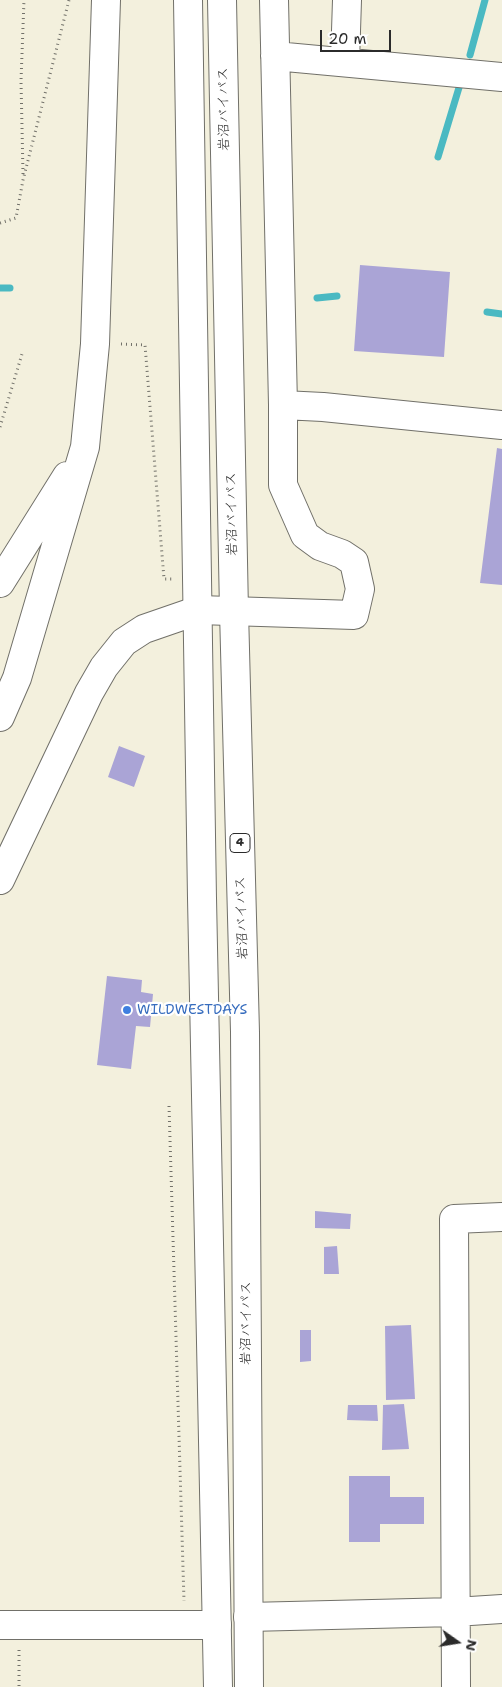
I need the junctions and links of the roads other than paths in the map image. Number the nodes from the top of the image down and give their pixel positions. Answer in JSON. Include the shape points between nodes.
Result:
{"nodes":[{"id":1,"x":106,"y":0,"type":"edge"},
{"id":2,"x":188,"y":0,"type":"edge"},
{"id":3,"x":222,"y":0,"type":"edge"},
{"id":4,"x":274,"y":0,"type":"edge"},
{"id":5,"x":347,"y":0,"type":"edge"},
{"id":6,"x":275,"y":56,"type":"junction"},
{"id":7,"x":345,"y":62,"type":"junction"},
{"id":8,"x":502,"y":77,"type":"edge"},
{"id":9,"x":284,"y":405,"type":"junction"},
{"id":10,"x":502,"y":424,"type":"edge"},
{"id":11,"x":85,"y":447,"type":"junction"},
{"id":12,"x":0,"y":582,"type":"edge"},
{"id":13,"x":198,"y":610,"type":"junction"},
{"id":14,"x":234,"y":611,"type":"junction"},
{"id":15,"x":0,"y":717,"type":"edge"},
{"id":16,"x":0,"y":880,"type":"edge"},
{"id":17,"x":502,"y":1217,"type":"edge"},
{"id":18,"x":502,"y":1609,"type":"edge"},
{"id":19,"x":455,"y":1612,"type":"junction"},
{"id":20,"x":248,"y":1617,"type":"junction"},
{"id":21,"x":217,"y":1624,"type":"junction"},
{"id":22,"x":9,"y":1625,"type":"edge"},
{"id":23,"x":218,"y":1687,"type":"edge"},
{"id":24,"x":250,"y":1687,"type":"edge"},
{"id":25,"x":456,"y":1687,"type":"edge"}],
"edges":[{"from":1,"to":11,"type":"main road","via":[[95,344]]},
{"from":2,"to":13,"type":"main road"},
{"from":3,"to":14,"type":"main road","name":"岩沼バイパス","number":"4"},
{"from":4,"to":6,"type":"main road"},
{"from":5,"to":7,"type":"main road"},
{"from":6,"to":7,"type":"main road"},
{"from":6,"to":9,"type":"main road"},
{"from":7,"to":8,"type":"main road"},
{"from":9,"to":10,"type":"main road"},
{"from":9,"to":14,"type":"main road","via":[[283,485],[305,535],[354,562],[360,588],[354,615]]},
{"from":11,"to":12,"type":"main road"},
{"from":11,"to":15,"type":"main road","via":[[17,678]]},
{"from":13,"to":14,"type":"main road"},
{"from":13,"to":16,"type":"main road","via":[[144,629],[124,642],[104,667],[62,747]]},
{"from":13,"to":21,"type":"main road"},
{"from":14,"to":20,"type":"main road","name":"岩沼バイパス","number":"4","via":[[245,1032]]},
{"from":17,"to":19,"type":"main road","via":[[454,1219]]},
{"from":18,"to":19,"type":"main road"},
{"from":19,"to":20,"type":"main road"},
{"from":19,"to":25,"type":"main road"},
{"from":20,"to":24,"type":"main road","name":"岩沼バイパス","number":"4"},
{"from":21,"to":22,"type":"main road"},
{"from":21,"to":23,"type":"main road"}]}
